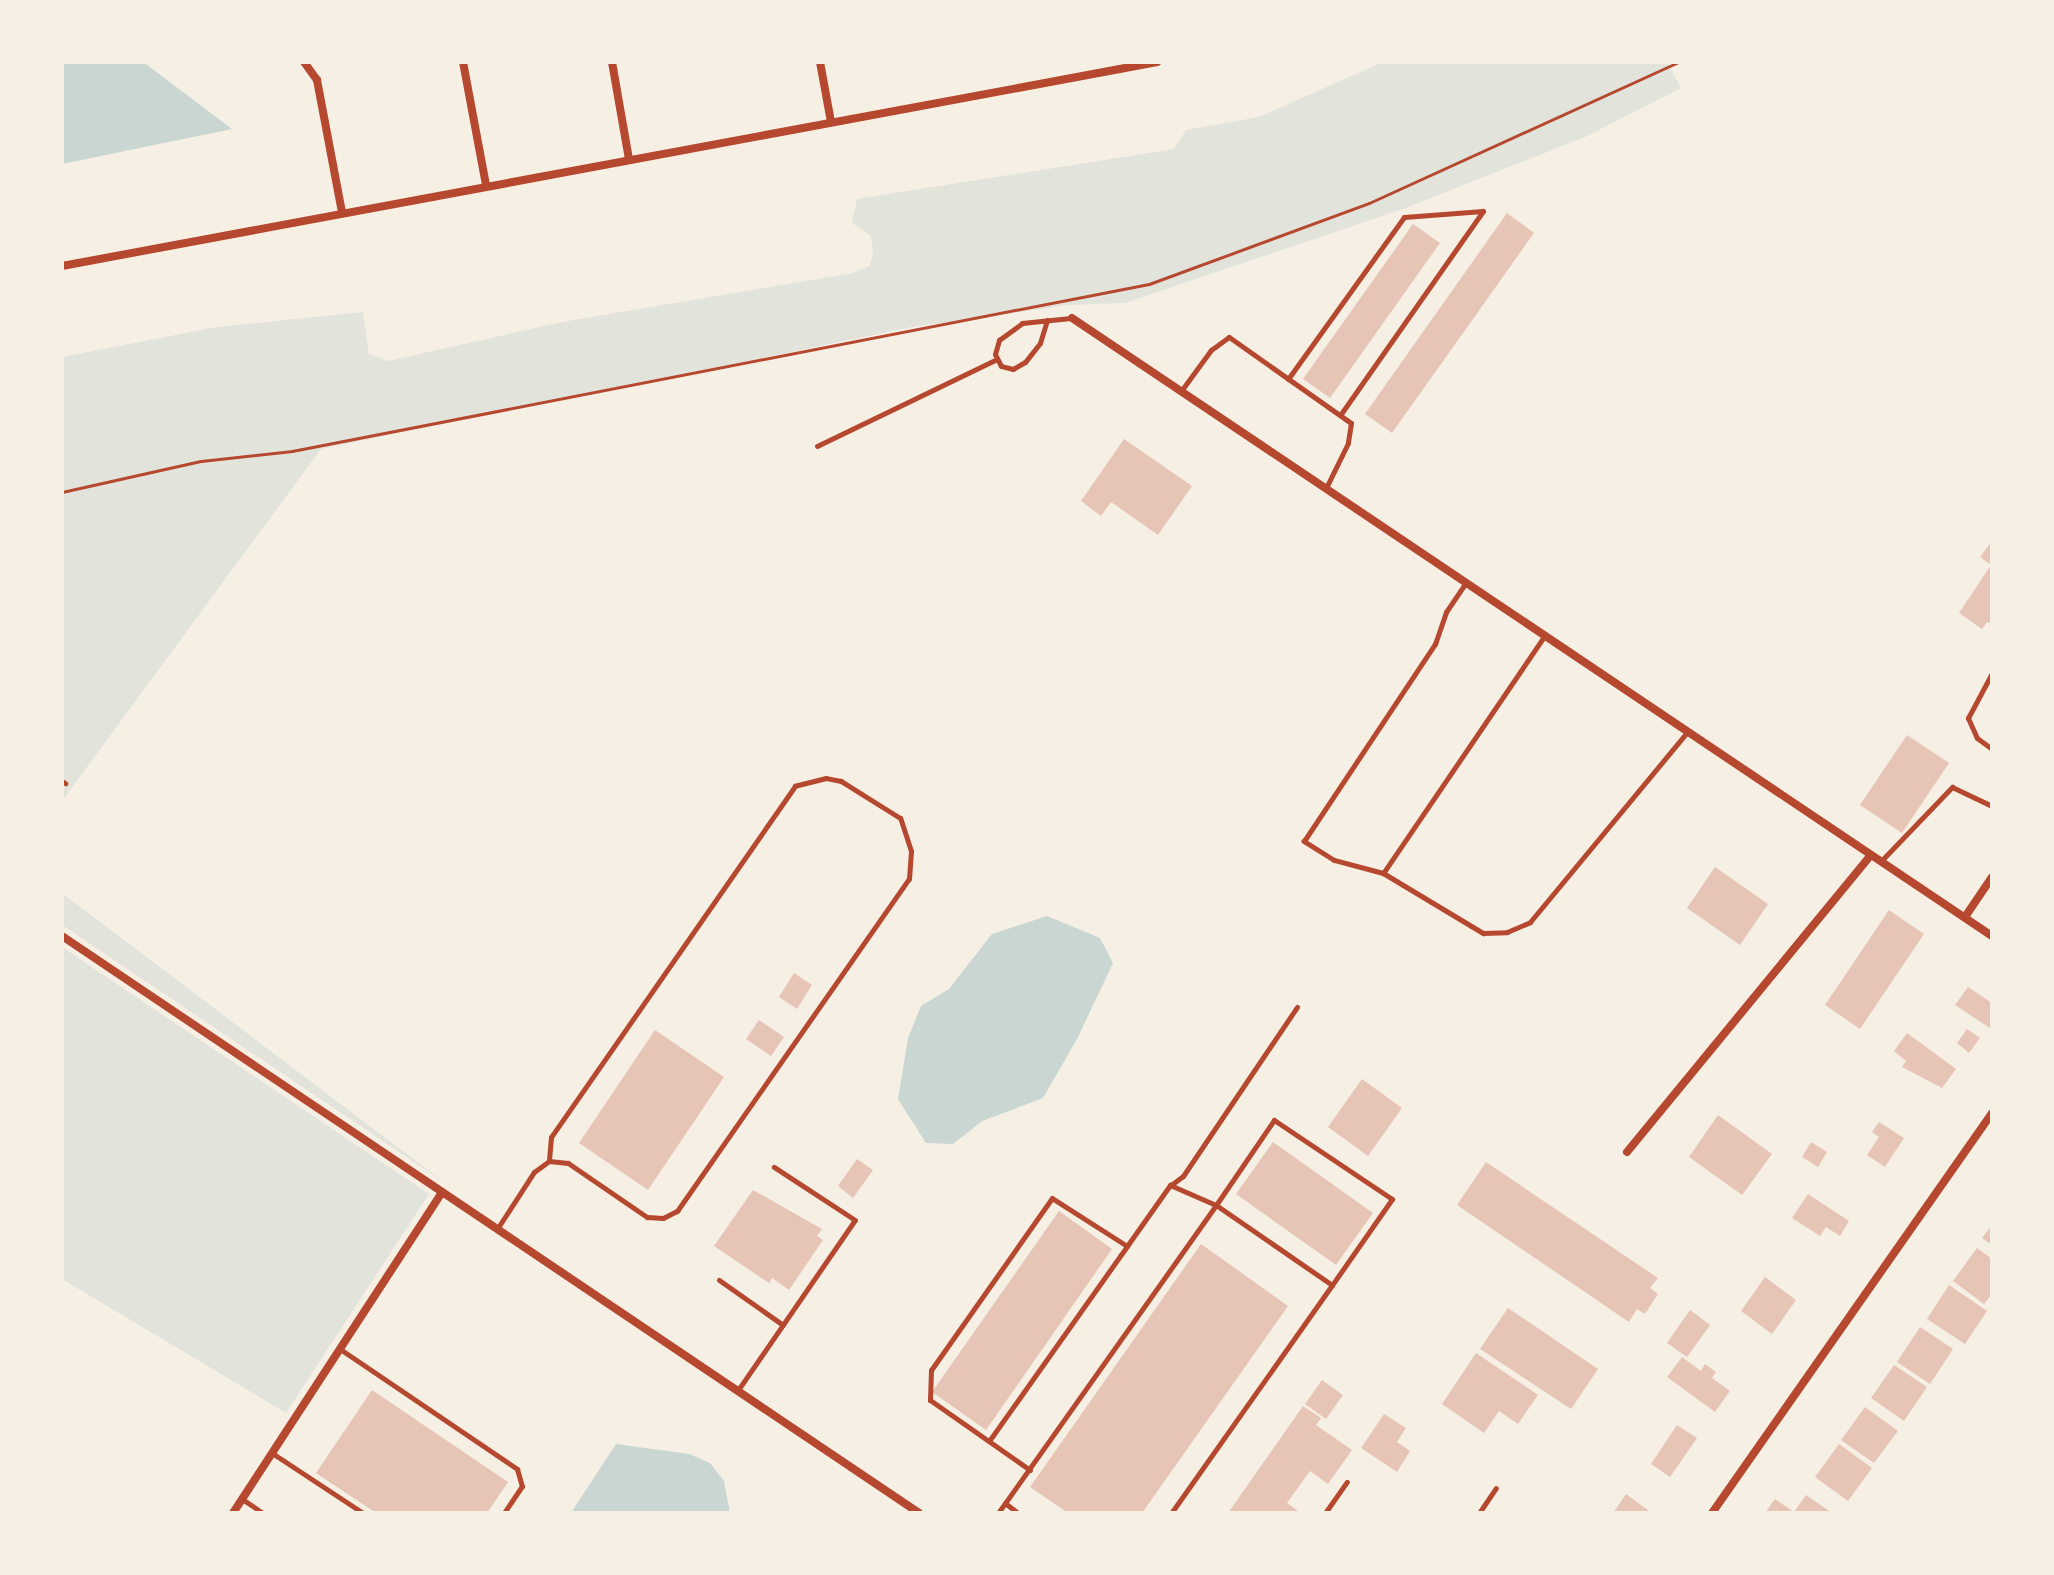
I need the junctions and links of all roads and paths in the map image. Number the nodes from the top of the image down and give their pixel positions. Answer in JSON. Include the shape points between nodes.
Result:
{"nodes":[{"id":1,"x":304,"y":62,"type":"edge"},
{"id":2,"x":463,"y":62,"type":"edge"},
{"id":3,"x":612,"y":62,"type":"edge"},
{"id":4,"x":820,"y":62,"type":"edge"},
{"id":5,"x":1151,"y":62,"type":"edge"},
{"id":6,"x":1678,"y":62,"type":"edge"},
{"id":7,"x":831,"y":122,"type":"junction"},
{"id":8,"x":629,"y":159,"type":"junction"},
{"id":9,"x":486,"y":185,"type":"junction"},
{"id":10,"x":342,"y":212,"type":"junction"},
{"id":11,"x":62,"y":266,"type":"edge"},
{"id":12,"x":1072,"y":318,"type":"joint"},
{"id":13,"x":1047,"y":320,"type":"junction"},
{"id":14,"x":997,"y":359,"type":"junction"},
{"id":15,"x":1288,"y":379,"type":"junction"},
{"id":16,"x":1181,"y":391,"type":"junction"},
{"id":17,"x":1340,"y":415,"type":"junction"},
{"id":18,"x":817,"y":446,"type":"dead end"},
{"id":19,"x":1326,"y":488,"type":"junction"},
{"id":20,"x":62,"y":492,"type":"edge"},
{"id":21,"x":1466,"y":582,"type":"junction"},
{"id":22,"x":1545,"y":635,"type":"junction"},
{"id":23,"x":1992,"y":673,"type":"edge"},
{"id":24,"x":1689,"y":730,"type":"junction"},
{"id":25,"x":1992,"y":749,"type":"edge"},
{"id":26,"x":1992,"y":806,"type":"edge"},
{"id":27,"x":1871,"y":855,"type":"junction"},
{"id":28,"x":1881,"y":861,"type":"junction"},
{"id":29,"x":1383,"y":873,"type":"junction"},
{"id":30,"x":1992,"y":877,"type":"edge"},
{"id":31,"x":1965,"y":917,"type":"junction"},
{"id":32,"x":62,"y":936,"type":"edge"},
{"id":33,"x":1992,"y":936,"type":"edge"},
{"id":34,"x":1297,"y":1007,"type":"dead end"},
{"id":35,"x":1992,"y":1113,"type":"edge"},
{"id":36,"x":1627,"y":1152,"type":"dead end"},
{"id":37,"x":549,"y":1161,"type":"junction"},
{"id":38,"x":774,"y":1167,"type":"dead end"},
{"id":39,"x":1170,"y":1185,"type":"junction"},
{"id":40,"x":442,"y":1192,"type":"junction"},
{"id":41,"x":1216,"y":1205,"type":"junction"},
{"id":42,"x":497,"y":1229,"type":"junction"},
{"id":43,"x":1127,"y":1246,"type":"junction"},
{"id":44,"x":719,"y":1280,"type":"dead end"},
{"id":45,"x":1332,"y":1285,"type":"junction"},
{"id":46,"x":783,"y":1325,"type":"junction"},
{"id":47,"x":340,"y":1349,"type":"junction"},
{"id":48,"x":738,"y":1391,"type":"junction"},
{"id":49,"x":989,"y":1441,"type":"junction"},
{"id":50,"x":272,"y":1453,"type":"junction"},
{"id":51,"x":1030,"y":1470,"type":"junction"},
{"id":52,"x":1347,"y":1482,"type":"dead end"},
{"id":53,"x":1496,"y":1488,"type":"dead end"},
{"id":54,"x":242,"y":1499,"type":"junction"},
{"id":55,"x":1005,"y":1503,"type":"junction"},
{"id":56,"x":233,"y":1513,"type":"edge"},
{"id":57,"x":263,"y":1513,"type":"edge"},
{"id":58,"x":363,"y":1513,"type":"edge"},
{"id":59,"x":504,"y":1513,"type":"edge"},
{"id":60,"x":919,"y":1513,"type":"edge"},
{"id":61,"x":998,"y":1513,"type":"edge"},
{"id":62,"x":1018,"y":1513,"type":"edge"},
{"id":63,"x":1171,"y":1513,"type":"edge"},
{"id":64,"x":1325,"y":1513,"type":"edge"},
{"id":65,"x":1479,"y":1513,"type":"edge"},
{"id":66,"x":1712,"y":1513,"type":"edge"}],
"edges":[{"from":1,"to":10,"type":"street","via":[[317,80]]},
{"from":2,"to":9,"type":"street"},
{"from":3,"to":8,"type":"street"},
{"from":4,"to":7,"type":"street"},
{"from":5,"to":7,"type":"street"},
{"from":6,"to":20,"type":"path","via":[[1369,203],[1149,284],[292,451],[201,461]]},
{"from":7,"to":8,"type":"street"},
{"from":8,"to":9,"type":"street"},
{"from":9,"to":10,"type":"street"},
{"from":10,"to":11,"type":"street"},
{"from":12,"to":13,"type":"lane"},
{"from":12,"to":16,"type":"street"},
{"from":13,"to":14,"type":"lane","via":[[1022,323],[999,340]]},
{"from":13,"to":14,"type":"lane","via":[[1040,343],[1025,362],[1013,369]]},
{"from":14,"to":18,"type":"lane"},
{"from":15,"to":16,"type":"lane","via":[[1229,337],[1211,350]]},
{"from":15,"to":17,"type":"lane"},
{"from":15,"to":17,"type":"lane","via":[[1404,217],[1483,211]]},
{"from":16,"to":19,"type":"street"},
{"from":17,"to":19,"type":"lane","via":[[1351,423],[1348,443]]},
{"from":19,"to":21,"type":"street"},
{"from":21,"to":22,"type":"street"},
{"from":21,"to":29,"type":"lane","via":[[1446,612],[1435,644],[1304,841],[1334,860]]},
{"from":22,"to":24,"type":"street"},
{"from":22,"to":29,"type":"lane"},
{"from":23,"to":25,"type":"lane","via":[[1973,700],[1968,718],[1977,738]]},
{"from":24,"to":27,"type":"street"},
{"from":24,"to":29,"type":"lane","via":[[1530,922],[1507,932],[1483,933]]},
{"from":26,"to":28,"type":"lane","via":[[1952,787]]},
{"from":27,"to":28,"type":"street"},
{"from":27,"to":36,"type":"street"},
{"from":28,"to":31,"type":"street"},
{"from":30,"to":31,"type":"street"},
{"from":31,"to":33,"type":"street"},
{"from":32,"to":40,"type":"street"},
{"from":34,"to":39,"type":"lane","via":[[1183,1176]]},
{"from":35,"to":66,"type":"street"},
{"from":37,"to":37,"type":"lane","via":[[568,1163],[647,1217],[663,1218],[677,1211],[909,879],[911,851],[900,818],[841,781],[826,778],[795,786],[551,1137]]},
{"from":37,"to":42,"type":"lane","via":[[534,1172]]},
{"from":38,"to":46,"type":"lane","via":[[855,1220]]},
{"from":39,"to":41,"type":"lane"},
{"from":39,"to":43,"type":"lane"},
{"from":40,"to":42,"type":"street"},
{"from":40,"to":47,"type":"street"},
{"from":41,"to":45,"type":"lane"},
{"from":41,"to":45,"type":"lane","via":[[1274,1120],[1392,1199]]},
{"from":41,"to":51,"type":"lane"},
{"from":42,"to":48,"type":"street"},
{"from":43,"to":49,"type":"lane"},
{"from":43,"to":49,"type":"lane","via":[[1052,1198],[999,1269],[931,1370],[930,1400]]},
{"from":44,"to":46,"type":"lane"},
{"from":45,"to":63,"type":"lane"},
{"from":46,"to":48,"type":"lane"},
{"from":47,"to":50,"type":"street"},
{"from":47,"to":59,"type":"lane","via":[[517,1469],[522,1486]]},
{"from":48,"to":60,"type":"street"},
{"from":49,"to":51,"type":"lane"},
{"from":50,"to":54,"type":"street"},
{"from":50,"to":58,"type":"lane"},
{"from":51,"to":55,"type":"lane"},
{"from":52,"to":64,"type":"lane"},
{"from":53,"to":65,"type":"lane"},
{"from":54,"to":56,"type":"street"},
{"from":54,"to":57,"type":"lane"},
{"from":55,"to":61,"type":"lane"},
{"from":55,"to":62,"type":"lane"}]}
